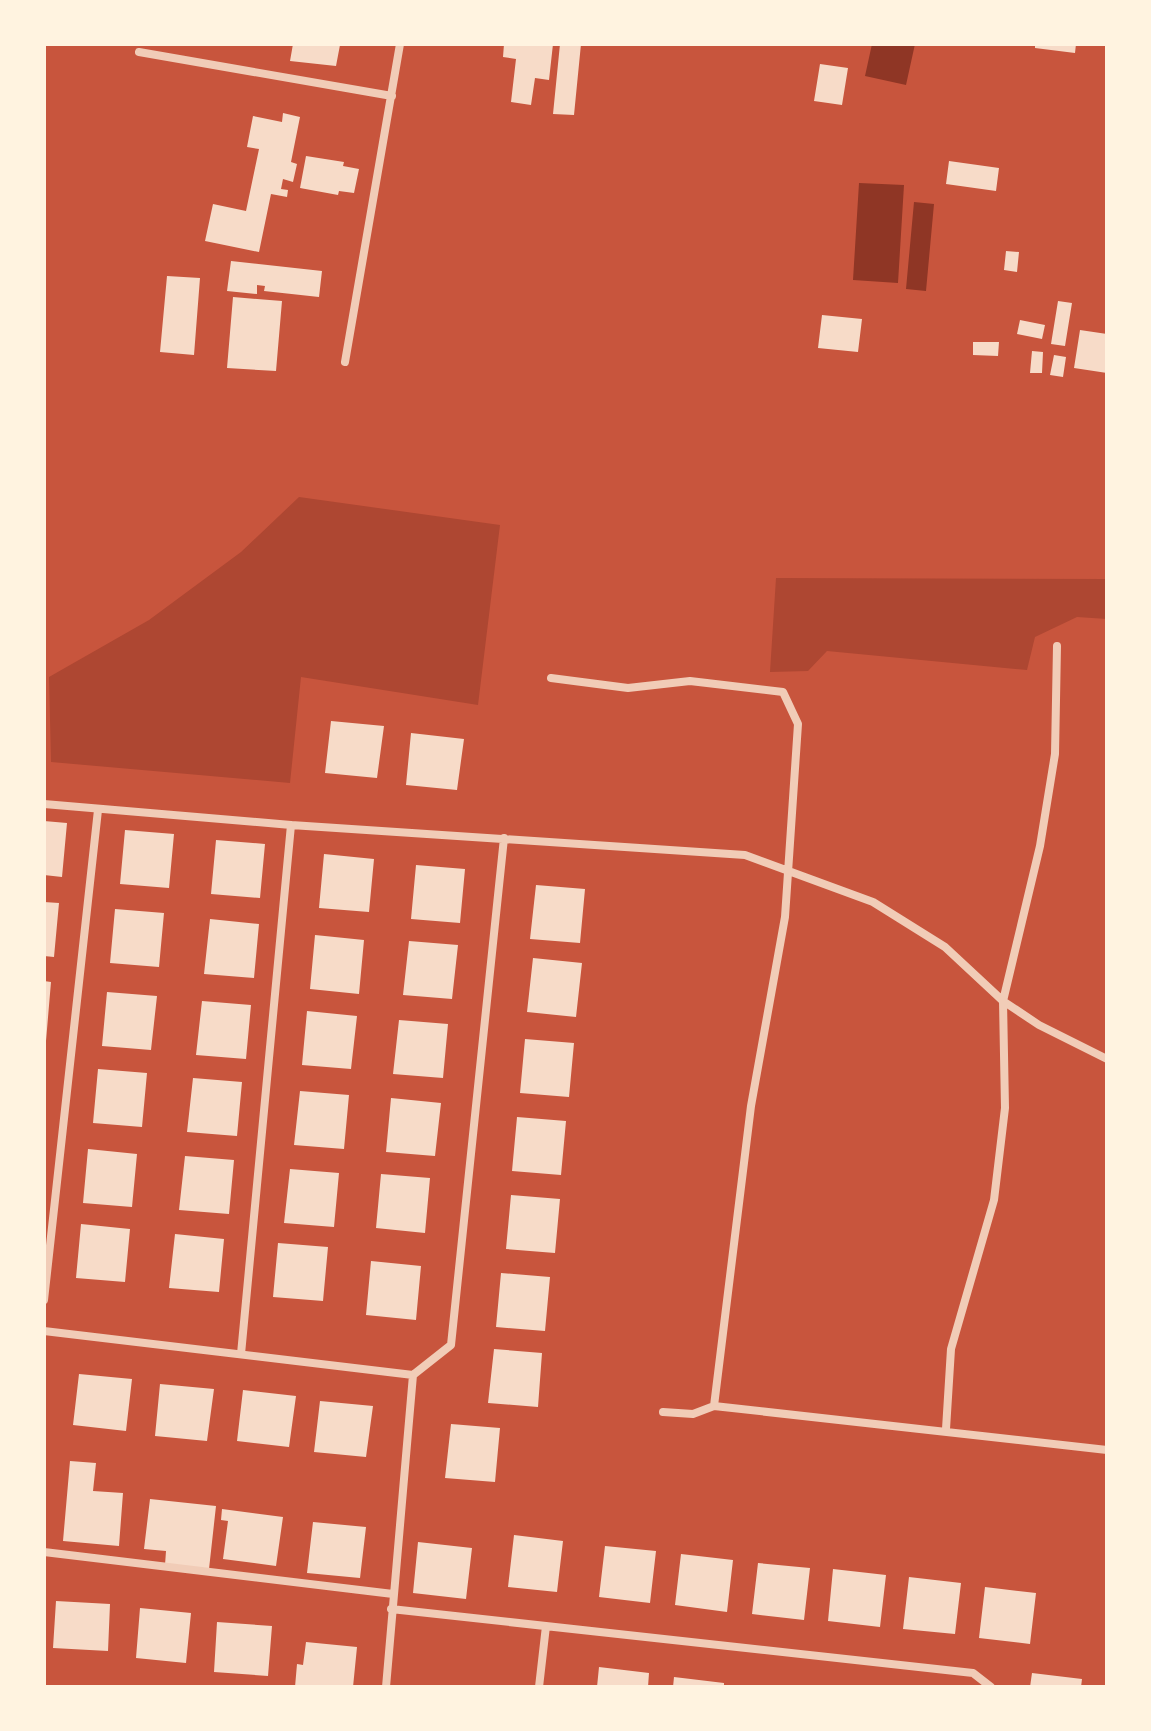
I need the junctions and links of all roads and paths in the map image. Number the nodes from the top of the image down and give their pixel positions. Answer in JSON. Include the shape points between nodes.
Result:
{"nodes":[{"id":1,"x":400,"y":44,"type":"edge"},
{"id":2,"x":139,"y":52,"type":"dead end"},
{"id":3,"x":392,"y":96,"type":"junction"},
{"id":4,"x":345,"y":362,"type":"dead end"},
{"id":5,"x":1057,"y":646,"type":"dead end"},
{"id":6,"x":551,"y":678,"type":"dead end"},
{"id":7,"x":44,"y":804,"type":"edge"},
{"id":8,"x":98,"y":810,"type":"junction"},
{"id":9,"x":291,"y":825,"type":"junction"},
{"id":10,"x":504,"y":838,"type":"junction"},
{"id":11,"x":787,"y":869,"type":"junction"},
{"id":12,"x":1003,"y":1001,"type":"junction"},
{"id":13,"x":1107,"y":1059,"type":"edge"},
{"id":14,"x":44,"y":1300,"type":"edge"},
{"id":15,"x":44,"y":1331,"type":"edge"},
{"id":16,"x":241,"y":1354,"type":"junction"},
{"id":17,"x":413,"y":1375,"type":"junction"},
{"id":18,"x":714,"y":1406,"type":"junction"},
{"id":19,"x":663,"y":1412,"type":"dead end"},
{"id":20,"x":946,"y":1429,"type":"junction"},
{"id":21,"x":1107,"y":1450,"type":"edge"},
{"id":22,"x":44,"y":1552,"type":"edge"},
{"id":23,"x":393,"y":1594,"type":"junction"},
{"id":24,"x":391,"y":1609,"type":"junction"},
{"id":25,"x":546,"y":1626,"type":"junction"},
{"id":26,"x":386,"y":1687,"type":"edge"},
{"id":27,"x":539,"y":1687,"type":"edge"},
{"id":28,"x":991,"y":1687,"type":"edge"}],
"edges":[{"from":1,"to":3,"type":"street"},
{"from":2,"to":3,"type":"street"},
{"from":3,"to":4,"type":"street"},
{"from":5,"to":12,"type":"street","via":[[1055,754],[1040,846]]},
{"from":6,"to":11,"type":"street","via":[[628,688],[690,681],[783,692],[798,724]]},
{"from":7,"to":8,"type":"street"},
{"from":8,"to":9,"type":"street"},
{"from":8,"to":14,"type":"street"},
{"from":9,"to":10,"type":"street"},
{"from":9,"to":16,"type":"street"},
{"from":10,"to":11,"type":"street","via":[[745,855]]},
{"from":10,"to":17,"type":"street","via":[[451,1345]]},
{"from":11,"to":12,"type":"street","via":[[859,895],[913,924]]},
{"from":11,"to":18,"type":"street","via":[[785,917],[751,1106]]},
{"from":12,"to":13,"type":"street"},
{"from":12,"to":20,"type":"street","via":[[1005,1108],[994,1200],[951,1349]]},
{"from":15,"to":16,"type":"street"},
{"from":16,"to":17,"type":"street"},
{"from":17,"to":23,"type":"street"},
{"from":18,"to":19,"type":"street","via":[[693,1414]]},
{"from":18,"to":20,"type":"street"},
{"from":20,"to":21,"type":"street"},
{"from":22,"to":23,"type":"street"},
{"from":23,"to":24,"type":"street"},
{"from":24,"to":25,"type":"street"},
{"from":24,"to":26,"type":"street"},
{"from":25,"to":27,"type":"street"},
{"from":25,"to":28,"type":"street","via":[[973,1673]]}]}
